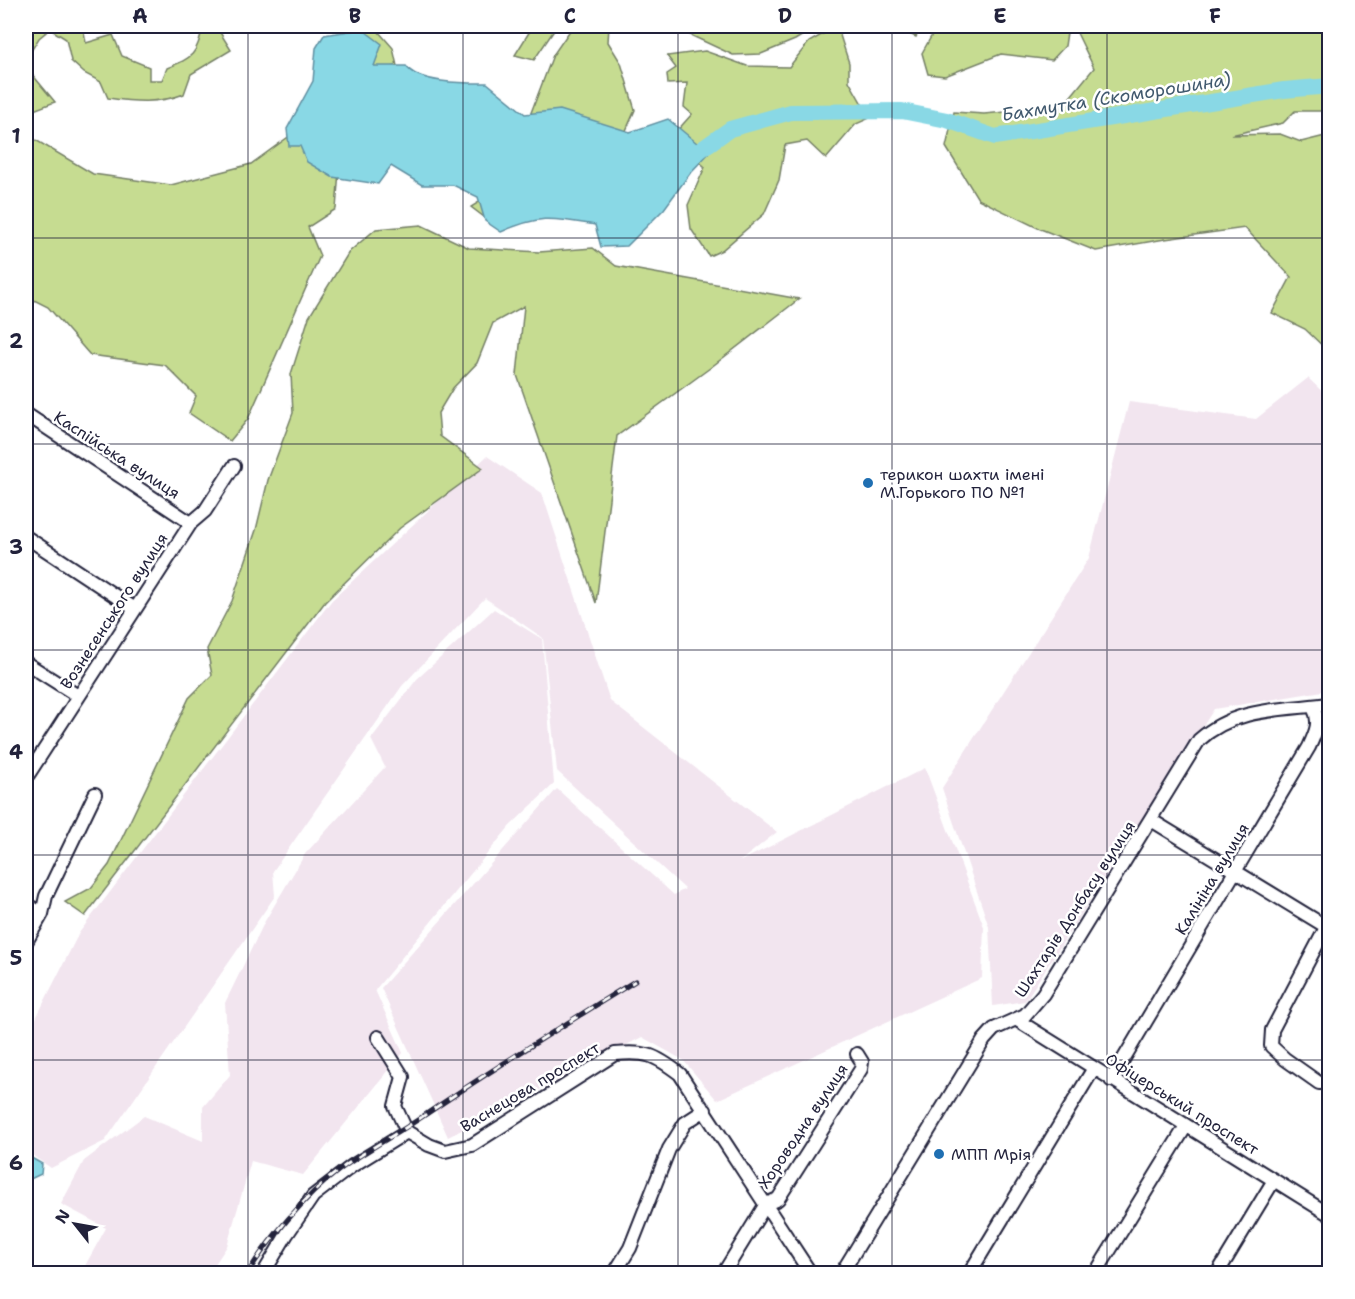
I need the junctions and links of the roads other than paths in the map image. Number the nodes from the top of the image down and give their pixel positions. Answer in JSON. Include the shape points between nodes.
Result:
{"nodes":[{"id":1,"x":26,"y":414,"type":"edge"},
{"id":2,"x":234,"y":466,"type":"dead end"},
{"id":3,"x":191,"y":523,"type":"junction"},
{"id":4,"x":26,"y":537,"type":"edge"},
{"id":5,"x":135,"y":609,"type":"junction"},
{"id":6,"x":26,"y":663,"type":"edge"},
{"id":7,"x":78,"y":696,"type":"junction"},
{"id":8,"x":1329,"y":704,"type":"edge"},
{"id":9,"x":1313,"y":707,"type":"junction"},
{"id":10,"x":26,"y":778,"type":"edge"},
{"id":11,"x":95,"y":794,"type":"dead end"},
{"id":12,"x":1151,"y":820,"type":"junction"},
{"id":13,"x":1235,"y":872,"type":"junction"},
{"id":14,"x":26,"y":904,"type":"edge"},
{"id":15,"x":42,"y":914,"type":"junction"},
{"id":16,"x":1328,"y":925,"type":"edge"},
{"id":17,"x":26,"y":942,"type":"edge"},
{"id":18,"x":1017,"y":1020,"type":"junction"},
{"id":19,"x":378,"y":1037,"type":"dead end"},
{"id":20,"x":856,"y":1054,"type":"dead end"},
{"id":21,"x":1094,"y":1068,"type":"junction"},
{"id":22,"x":1111,"y":1080,"type":"junction"},
{"id":23,"x":1329,"y":1083,"type":"edge"},
{"id":24,"x":705,"y":1110,"type":"junction"},
{"id":25,"x":1186,"y":1126,"type":"junction"},
{"id":26,"x":407,"y":1132,"type":"junction"},
{"id":27,"x":1274,"y":1180,"type":"junction"},
{"id":28,"x":766,"y":1204,"type":"junction"},
{"id":29,"x":1329,"y":1215,"type":"edge"},
{"id":30,"x":263,"y":1274,"type":"edge"},
{"id":31,"x":614,"y":1274,"type":"edge"},
{"id":32,"x":723,"y":1274,"type":"edge"},
{"id":33,"x":811,"y":1274,"type":"edge"},
{"id":34,"x":841,"y":1274,"type":"edge"},
{"id":35,"x":969,"y":1274,"type":"edge"},
{"id":36,"x":1095,"y":1274,"type":"edge"},
{"id":37,"x":1217,"y":1274,"type":"edge"}],
"edges":[{"from":1,"to":3,"type":"street","name":"Каспійська вулиця"},
{"from":2,"to":3,"type":"street","name":"Вознесенського вулиця","via":[[205,511]]},
{"from":3,"to":5,"type":"street","name":"Вознесенського вулиця"},
{"from":4,"to":5,"type":"street"},
{"from":5,"to":7,"type":"street","name":"Вознесенського вулиця"},
{"from":6,"to":7,"type":"street"},
{"from":7,"to":10,"type":"street","name":"Вознесенського вулиця"},
{"from":8,"to":9,"type":"street"},
{"from":9,"to":12,"type":"street","name":"Шахтарів Донбасу вулиця","via":[[1243,715],[1207,733],[1192,750]]},
{"from":9,"to":13,"type":"street","name":"Калініна вулиця","via":[[1317,714],[1316,732]]},
{"from":11,"to":15,"type":"street","via":[[46,897]]},
{"from":12,"to":13,"type":"street"},
{"from":12,"to":18,"type":"street","name":"Шахтарів Донбасу вулиця","via":[[1042,996]]},
{"from":13,"to":16,"type":"street"},
{"from":13,"to":22,"type":"street","name":"Калініна вулиця"},
{"from":14,"to":15,"type":"street"},
{"from":15,"to":17,"type":"street"},
{"from":16,"to":23,"type":"street","via":[[1272,1030],[1271,1046],[1319,1083]]},
{"from":18,"to":21,"type":"street","name":"Офіцерський проспект"},
{"from":18,"to":34,"type":"street","name":"Шахтарів Донбасу вулиця","via":[[994,1029],[984,1040]]},
{"from":19,"to":26,"type":"street","via":[[403,1077],[395,1106]]},
{"from":20,"to":28,"type":"street","name":"Хороводна вулиця","via":[[862,1062],[861,1069],[778,1199]]},
{"from":21,"to":22,"type":"street","name":"Офіцерський проспект"},
{"from":21,"to":35,"type":"street"},
{"from":22,"to":25,"type":"street","name":"Офіцерський проспект"},
{"from":24,"to":26,"type":"street","name":"Васнецова проспект","via":[[680,1074],[661,1060],[639,1052],[615,1054],[472,1145],[445,1151]]},
{"from":24,"to":28,"type":"street","name":"Васнецова проспект"},
{"from":24,"to":31,"type":"street","via":[[685,1123],[669,1149],[630,1248]]},
{"from":25,"to":27,"type":"street","name":"Офіцерський проспект"},
{"from":25,"to":36,"type":"street"},
{"from":26,"to":30,"type":"street","via":[[313,1196]]},
{"from":27,"to":29,"type":"street","name":"Офіцерський проспект"},
{"from":27,"to":37,"type":"street"},
{"from":28,"to":32,"type":"street","name":"Хороводна вулиця"},
{"from":28,"to":33,"type":"street","name":"Васнецова проспект"}]}
